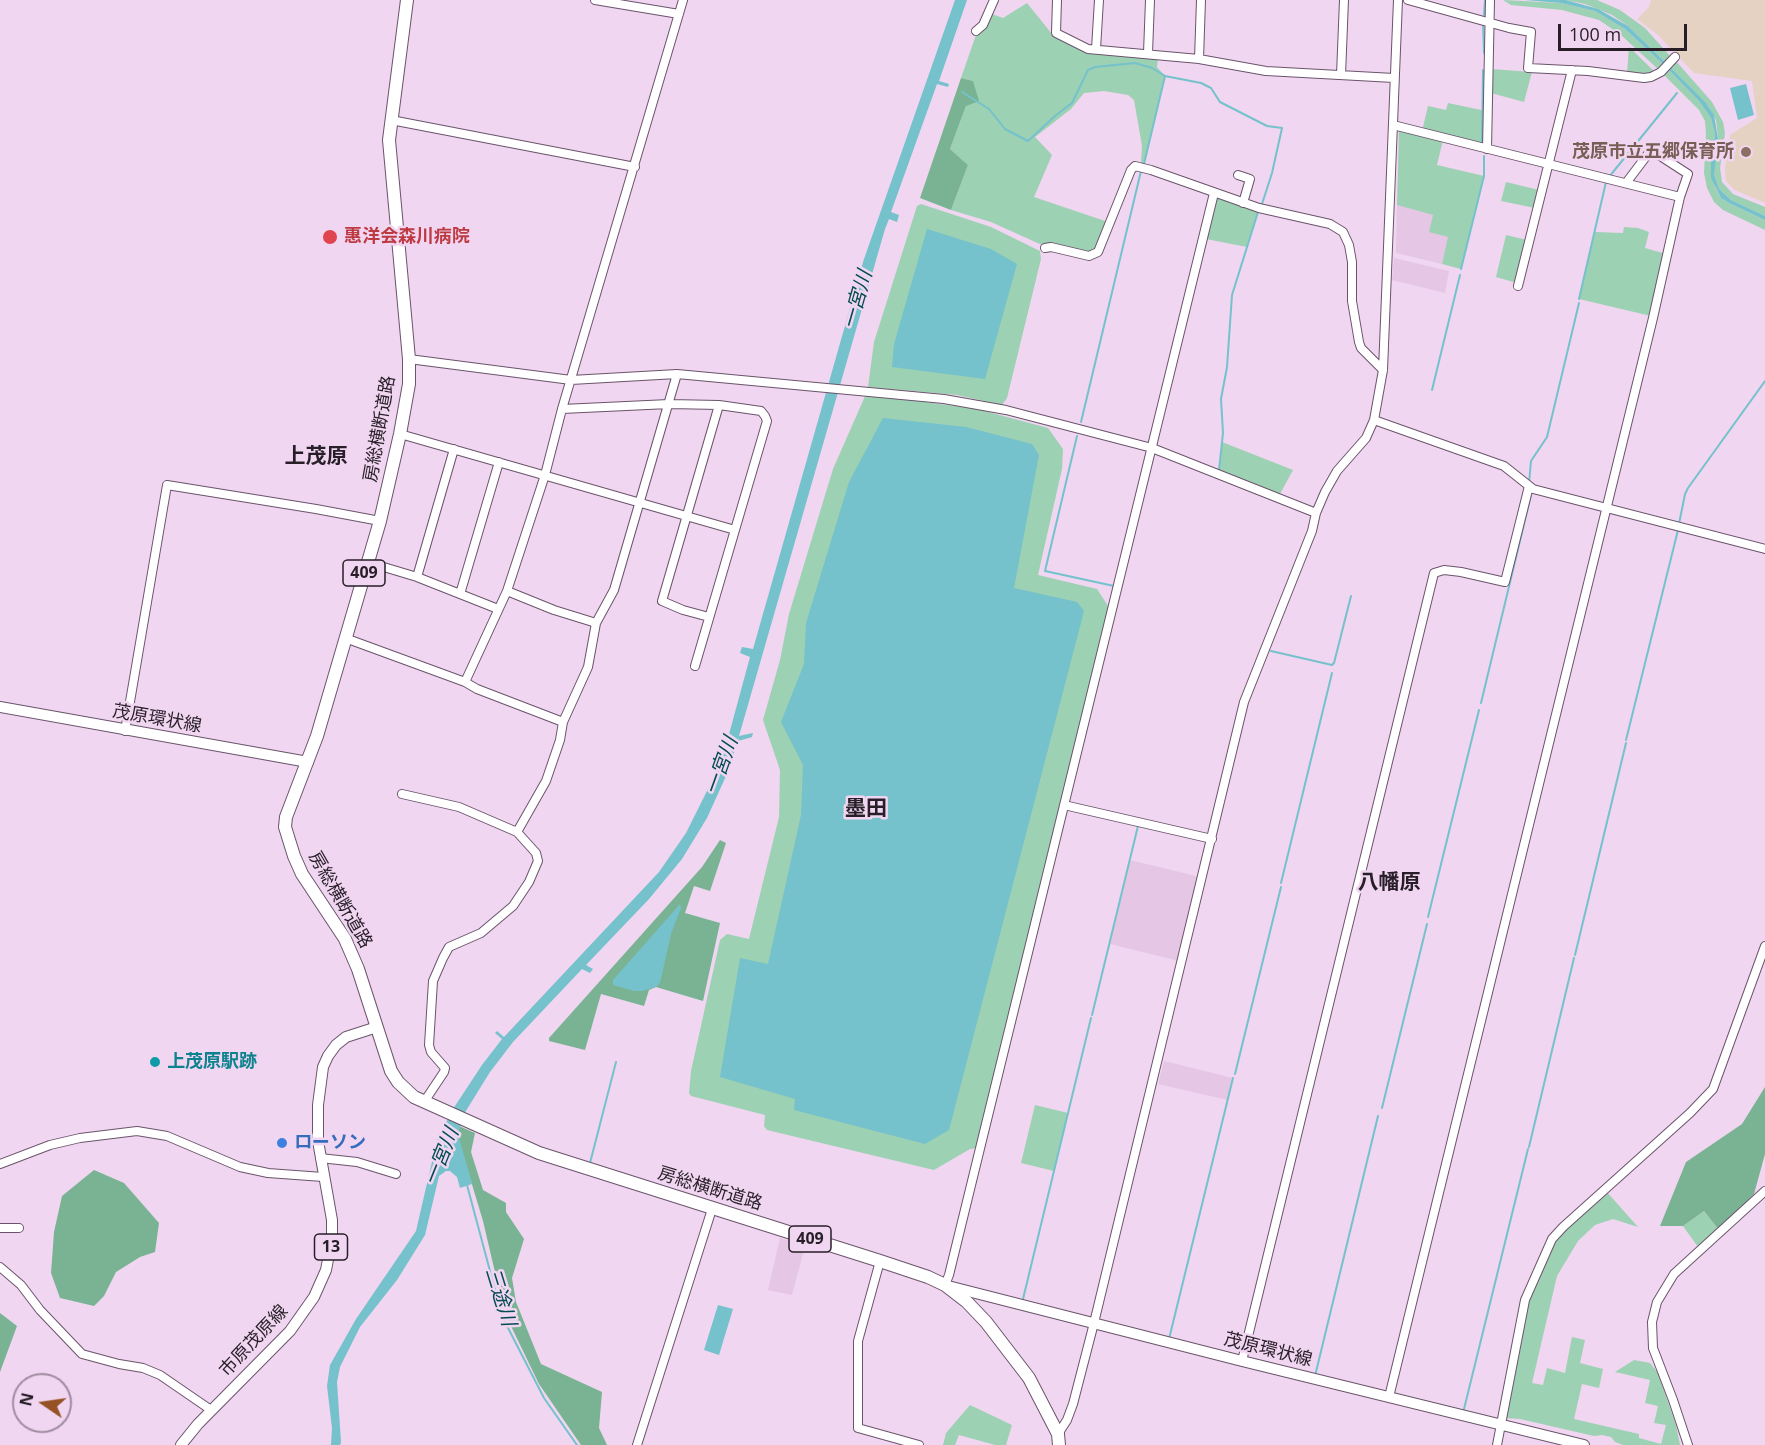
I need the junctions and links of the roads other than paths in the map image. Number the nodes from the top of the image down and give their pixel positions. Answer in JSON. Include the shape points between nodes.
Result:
{"nodes":[{"id":1,"x":407,"y":0,"type":"edge"},
{"id":2,"x":595,"y":0,"type":"edge"},
{"id":3,"x":683,"y":0,"type":"edge"},
{"id":4,"x":994,"y":0,"type":"edge"},
{"id":5,"x":1057,"y":0,"type":"edge"},
{"id":6,"x":1099,"y":0,"type":"edge"},
{"id":7,"x":1150,"y":0,"type":"edge"},
{"id":8,"x":1201,"y":0,"type":"edge"},
{"id":9,"x":1344,"y":0,"type":"edge"},
{"id":10,"x":1398,"y":0,"type":"edge"},
{"id":11,"x":1408,"y":0,"type":"edge"},
{"id":12,"x":1490,"y":0,"type":"edge"},
{"id":13,"x":679,"y":14,"type":"junction"},
{"id":14,"x":1488,"y":21,"type":"junction"},
{"id":15,"x":976,"y":31,"type":"dead end"},
{"id":16,"x":1096,"y":49,"type":"junction"},
{"id":17,"x":1148,"y":53,"type":"junction"},
{"id":18,"x":1674,"y":58,"type":"dead end"},
{"id":19,"x":1199,"y":59,"type":"junction"},
{"id":20,"x":1572,"y":70,"type":"junction"},
{"id":21,"x":1341,"y":75,"type":"junction"},
{"id":22,"x":1394,"y":78,"type":"junction"},
{"id":23,"x":391,"y":120,"type":"junction"},
{"id":24,"x":1393,"y":125,"type":"junction"},
{"id":25,"x":1487,"y":149,"type":"junction"},
{"id":26,"x":1548,"y":164,"type":"junction"},
{"id":27,"x":635,"y":166,"type":"junction"},
{"id":28,"x":1238,"y":175,"type":"dead end"},
{"id":29,"x":1626,"y":183,"type":"junction"},
{"id":30,"x":1214,"y":193,"type":"junction"},
{"id":31,"x":1680,"y":197,"type":"junction"},
{"id":32,"x":1243,"y":202,"type":"junction"},
{"id":33,"x":1045,"y":248,"type":"dead end"},
{"id":34,"x":1518,"y":286,"type":"dead end"},
{"id":35,"x":409,"y":359,"type":"junction"},
{"id":36,"x":1383,"y":370,"type":"junction"},
{"id":37,"x":677,"y":374,"type":"junction"},
{"id":38,"x":571,"y":380,"type":"junction"},
{"id":39,"x":669,"y":404,"type":"junction"},
{"id":40,"x":719,"y":405,"type":"junction"},
{"id":41,"x":561,"y":409,"type":"junction"},
{"id":42,"x":1374,"y":420,"type":"junction"},
{"id":43,"x":400,"y":435,"type":"junction"},
{"id":44,"x":1152,"y":448,"type":"junction"},
{"id":45,"x":454,"y":449,"type":"junction"},
{"id":46,"x":499,"y":462,"type":"junction"},
{"id":47,"x":545,"y":475,"type":"junction"},
{"id":48,"x":1529,"y":486,"type":"junction"},
{"id":49,"x":640,"y":502,"type":"junction"},
{"id":50,"x":1605,"y":509,"type":"junction"},
{"id":51,"x":1317,"y":513,"type":"junction"},
{"id":52,"x":687,"y":516,"type":"junction"},
{"id":53,"x":380,"y":521,"type":"junction"},
{"id":54,"x":735,"y":530,"type":"junction"},
{"id":55,"x":1765,"y":549,"type":"edge"},
{"id":56,"x":367,"y":562,"type":"junction"},
{"id":57,"x":417,"y":578,"type":"junction"},
{"id":58,"x":507,"y":591,"type":"junction"},
{"id":59,"x":460,"y":594,"type":"junction"},
{"id":60,"x":498,"y":609,"type":"junction"},
{"id":61,"x":709,"y":617,"type":"junction"},
{"id":62,"x":596,"y":623,"type":"junction"},
{"id":63,"x":345,"y":638,"type":"junction"},
{"id":64,"x":695,"y":666,"type":"dead end"},
{"id":65,"x":465,"y":682,"type":"junction"},
{"id":66,"x":0,"y":707,"type":"edge"},
{"id":67,"x":562,"y":722,"type":"junction"},
{"id":68,"x":125,"y":731,"type":"junction"},
{"id":69,"x":308,"y":762,"type":"junction"},
{"id":70,"x":402,"y":794,"type":"dead end"},
{"id":71,"x":1064,"y":805,"type":"junction"},
{"id":72,"x":517,"y":832,"type":"junction"},
{"id":73,"x":1212,"y":839,"type":"junction"},
{"id":74,"x":1765,"y":946,"type":"edge"},
{"id":75,"x":377,"y":1027,"type":"junction"},
{"id":76,"x":423,"y":1102,"type":"junction"},
{"id":77,"x":320,"y":1158,"type":"junction"},
{"id":78,"x":0,"y":1164,"type":"edge"},
{"id":79,"x":396,"y":1174,"type":"dead end"},
{"id":80,"x":323,"y":1177,"type":"junction"},
{"id":81,"x":1765,"y":1191,"type":"edge"},
{"id":82,"x":712,"y":1209,"type":"junction"},
{"id":83,"x":0,"y":1228,"type":"edge"},
{"id":84,"x":19,"y":1228,"type":"dead end"},
{"id":85,"x":880,"y":1261,"type":"junction"},
{"id":86,"x":0,"y":1267,"type":"edge"},
{"id":87,"x":945,"y":1285,"type":"junction"},
{"id":88,"x":1094,"y":1323,"type":"junction"},
{"id":89,"x":1242,"y":1361,"type":"junction"},
{"id":90,"x":1389,"y":1397,"type":"junction"},
{"id":91,"x":211,"y":1410,"type":"junction"},
{"id":92,"x":1502,"y":1425,"type":"junction"},
{"id":93,"x":1058,"y":1440,"type":"edge"},
{"id":94,"x":181,"y":1445,"type":"edge"},
{"id":95,"x":637,"y":1445,"type":"edge"},
{"id":96,"x":919,"y":1445,"type":"edge"},
{"id":97,"x":1497,"y":1445,"type":"edge"},
{"id":98,"x":1584,"y":1445,"type":"edge"},
{"id":99,"x":1688,"y":1445,"type":"edge"}],
"edges":[{"from":1,"to":23,"type":"highway","name":"房総横断道路","number":"409"},
{"from":2,"to":13,"type":"street"},
{"from":3,"to":13,"type":"street"},
{"from":4,"to":15,"type":"street","via":[[983,25]]},
{"from":5,"to":16,"type":"street","via":[[1056,33]]},
{"from":6,"to":16,"type":"street"},
{"from":7,"to":17,"type":"street"},
{"from":8,"to":19,"type":"street"},
{"from":9,"to":21,"type":"street"},
{"from":10,"to":22,"type":"street"},
{"from":11,"to":14,"type":"street"},
{"from":12,"to":14,"type":"street"},
{"from":13,"to":27,"type":"street"},
{"from":14,"to":20,"type":"street","via":[[1531,32],[1528,68]]},
{"from":14,"to":25,"type":"street"},
{"from":16,"to":17,"type":"street"},
{"from":17,"to":19,"type":"street"},
{"from":18,"to":20,"type":"street","via":[[1661,72],[1644,78]]},
{"from":19,"to":21,"type":"street","via":[[1266,71]]},
{"from":20,"to":26,"type":"street"},
{"from":21,"to":22,"type":"street"},
{"from":22,"to":24,"type":"street"},
{"from":23,"to":27,"type":"street"},
{"from":23,"to":35,"type":"highway","name":"房総横断道路","number":"409","via":[[389,140]]},
{"from":24,"to":25,"type":"street"},
{"from":24,"to":36,"type":"street"},
{"from":25,"to":26,"type":"street"},
{"from":26,"to":29,"type":"street"},
{"from":26,"to":34,"type":"street"},
{"from":27,"to":38,"type":"street"},
{"from":28,"to":32,"type":"street","via":[[1250,179]]},
{"from":29,"to":31,"type":"street"},
{"from":29,"to":31,"type":"street","via":[[1651,150],[1688,174]]},
{"from":30,"to":32,"type":"street"},
{"from":30,"to":33,"type":"street","via":[[1135,166],[1098,252],[1089,256]]},
{"from":30,"to":44,"type":"street"},
{"from":31,"to":50,"type":"street"},
{"from":32,"to":36,"type":"street","via":[[1330,224],[1343,232],[1352,261],[1357,336],[1361,348]]},
{"from":35,"to":38,"type":"street"},
{"from":35,"to":43,"type":"highway","name":"房総横断道路","number":"409"},
{"from":36,"to":42,"type":"street"},
{"from":37,"to":38,"type":"street"},
{"from":37,"to":39,"type":"street"},
{"from":37,"to":44,"type":"street","via":[[944,399],[1006,410]]},
{"from":38,"to":41,"type":"street"},
{"from":39,"to":40,"type":"street"},
{"from":39,"to":41,"type":"street"},
{"from":39,"to":49,"type":"street"},
{"from":40,"to":52,"type":"street"},
{"from":40,"to":54,"type":"street","via":[[761,411],[766,422]]},
{"from":41,"to":47,"type":"street"},
{"from":42,"to":48,"type":"street","via":[[1504,466]]},
{"from":42,"to":51,"type":"street","via":[[1366,438],[1337,471]]},
{"from":43,"to":45,"type":"street"},
{"from":43,"to":53,"type":"highway","name":"房総横断道路","number":"409"},
{"from":44,"to":51,"type":"street"},
{"from":44,"to":71,"type":"street"},
{"from":45,"to":46,"type":"street"},
{"from":45,"to":57,"type":"street"},
{"from":46,"to":47,"type":"street"},
{"from":46,"to":59,"type":"street"},
{"from":47,"to":49,"type":"street"},
{"from":47,"to":58,"type":"street"},
{"from":48,"to":50,"type":"street"},
{"from":48,"to":89,"type":"street","via":[[1505,582],[1461,572],[1434,573]]},
{"from":49,"to":52,"type":"street"},
{"from":49,"to":62,"type":"street","via":[[614,590]]},
{"from":50,"to":55,"type":"street"},
{"from":50,"to":90,"type":"street"},
{"from":51,"to":73,"type":"street","via":[[1244,702]]},
{"from":52,"to":54,"type":"street"},
{"from":52,"to":61,"type":"street","via":[[662,601]]},
{"from":53,"to":56,"type":"highway","name":"房総横断道路","number":"409"},
{"from":53,"to":68,"type":"street","via":[[167,485]]},
{"from":54,"to":61,"type":"street"},
{"from":56,"to":57,"type":"street"},
{"from":56,"to":63,"type":"highway","name":"房総横断道路","number":"409"},
{"from":57,"to":59,"type":"street"},
{"from":58,"to":60,"type":"street"},
{"from":58,"to":62,"type":"street"},
{"from":59,"to":60,"type":"street"},
{"from":60,"to":65,"type":"street"},
{"from":61,"to":64,"type":"street"},
{"from":62,"to":67,"type":"street","via":[[588,667]]},
{"from":63,"to":65,"type":"street"},
{"from":63,"to":69,"type":"highway","name":"房総横断道路","number":"409"},
{"from":65,"to":67,"type":"street"},
{"from":66,"to":68,"type":"main road","name":"茂原環状線"},
{"from":67,"to":72,"type":"street","via":[[546,781]]},
{"from":68,"to":69,"type":"main road","name":"茂原環状線"},
{"from":69,"to":75,"type":"highway","name":"房総横断道路","number":"409","via":[[289,805],[287,836],[302,874],[352,955]]},
{"from":70,"to":72,"type":"street","via":[[459,807]]},
{"from":71,"to":73,"type":"street"},
{"from":71,"to":87,"type":"street"},
{"from":72,"to":76,"type":"street","via":[[536,853],[538,861],[529,882],[513,906],[481,933],[449,947],[433,981],[429,1045],[445,1068]]},
{"from":73,"to":88,"type":"street"},
{"from":74,"to":92,"type":"street","via":[[1713,1089],[1552,1239],[1526,1300]]},
{"from":75,"to":76,"type":"highway","name":"房総横断道路","number":"409","via":[[391,1071],[398,1082]]},
{"from":75,"to":77,"type":"main road","name":"市原茂原線","number":"13","via":[[346,1036],[323,1067],[318,1122]]},
{"from":76,"to":82,"type":"highway","name":"房総横断道路","number":"409","via":[[539,1153]]},
{"from":77,"to":79,"type":"street","via":[[357,1162]]},
{"from":77,"to":80,"type":"main road","name":"市原茂原線","number":"13"},
{"from":78,"to":80,"type":"street","via":[[50,1145],[137,1131],[167,1136],[240,1167]]},
{"from":80,"to":91,"type":"main road","name":"市原茂原線","number":"13","via":[[332,1238],[326,1270],[314,1297],[290,1331]]},
{"from":81,"to":99,"type":"street","via":[[1674,1274],[1657,1302],[1652,1322],[1653,1348]]},
{"from":82,"to":85,"type":"highway","name":"房総横断道路","number":"409"},
{"from":82,"to":95,"type":"street"},
{"from":83,"to":84,"type":"street"},
{"from":85,"to":87,"type":"highway","name":"房総横断道路","number":"409"},
{"from":85,"to":96,"type":"street","via":[[858,1341],[858,1428]]},
{"from":86,"to":91,"type":"street","via":[[82,1354],[160,1375]]},
{"from":87,"to":88,"type":"main road","name":"茂原環状線"},
{"from":87,"to":93,"type":"highway","name":"房総横断道路","number":"409","via":[[987,1322],[1029,1378]]},
{"from":88,"to":89,"type":"main road","name":"茂原環状線"},
{"from":88,"to":93,"type":"street","via":[[1073,1404]]},
{"from":89,"to":90,"type":"main road","name":"茂原環状線"},
{"from":90,"to":92,"type":"main road","name":"茂原環状線"},
{"from":91,"to":94,"type":"main road","name":"市原茂原線","number":"13"},
{"from":92,"to":97,"type":"street"},
{"from":92,"to":98,"type":"main road","name":"茂原環状線"}]}
